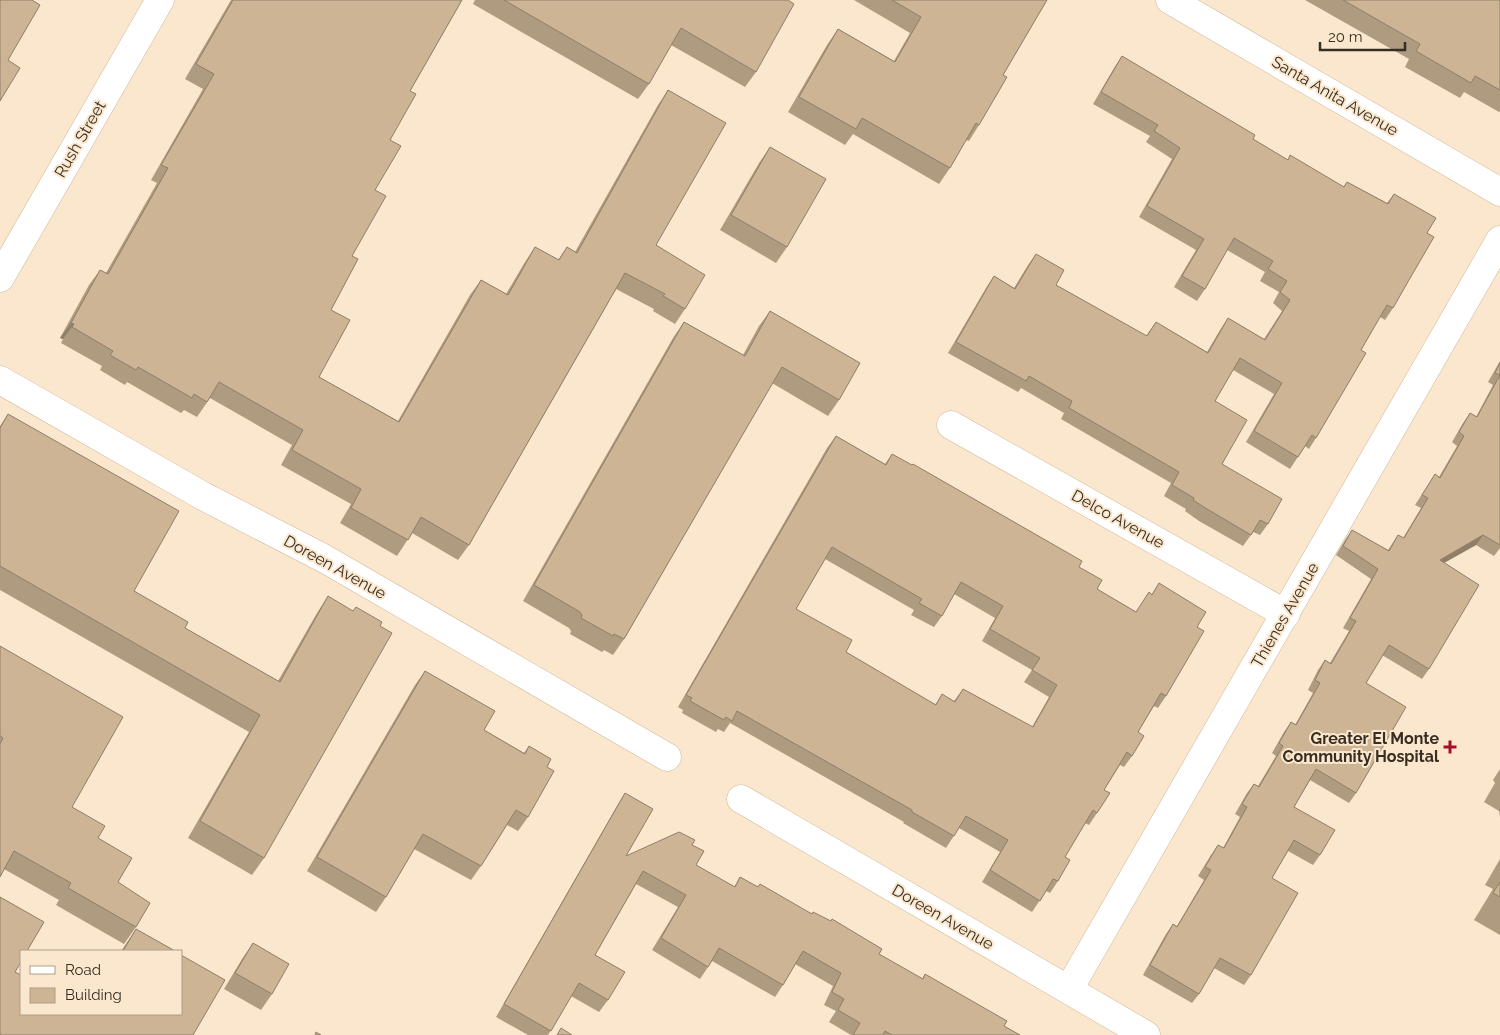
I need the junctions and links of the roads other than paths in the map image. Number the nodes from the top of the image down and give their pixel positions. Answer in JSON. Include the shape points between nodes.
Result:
{"nodes":[{"id":1,"x":160,"y":0,"type":"edge"},
{"id":2,"x":1170,"y":0,"type":"edge"},
{"id":3,"x":1500,"y":192,"type":"edge"},
{"id":4,"x":1500,"y":240,"type":"edge"},
{"id":5,"x":0,"y":278,"type":"edge"},
{"id":6,"x":0,"y":380,"type":"edge"},
{"id":7,"x":950,"y":425,"type":"dead end"},
{"id":8,"x":1286,"y":614,"type":"junction"},
{"id":9,"x":667,"y":757,"type":"dead end"},
{"id":10,"x":741,"y":799,"type":"dead end"},
{"id":11,"x":1069,"y":989,"type":"junction"},
{"id":12,"x":1146,"y":1035,"type":"edge"}],
"edges":[{"from":1,"to":5,"type":"street","name":"Rush Street"},
{"from":2,"to":3,"type":"street","name":"Santa Anita Avenue"},
{"from":4,"to":8,"type":"street","name":"Thienes Avenue"},
{"from":6,"to":9,"type":"street","name":"Doreen Avenue","via":[[203,496],[325,560]]},
{"from":7,"to":8,"type":"street","name":"Delco Avenue"},
{"from":8,"to":11,"type":"street","name":"Thienes Avenue"},
{"from":10,"to":11,"type":"street","name":"Doreen Avenue"},
{"from":11,"to":12,"type":"street","name":"Doreen Avenue"}]}
